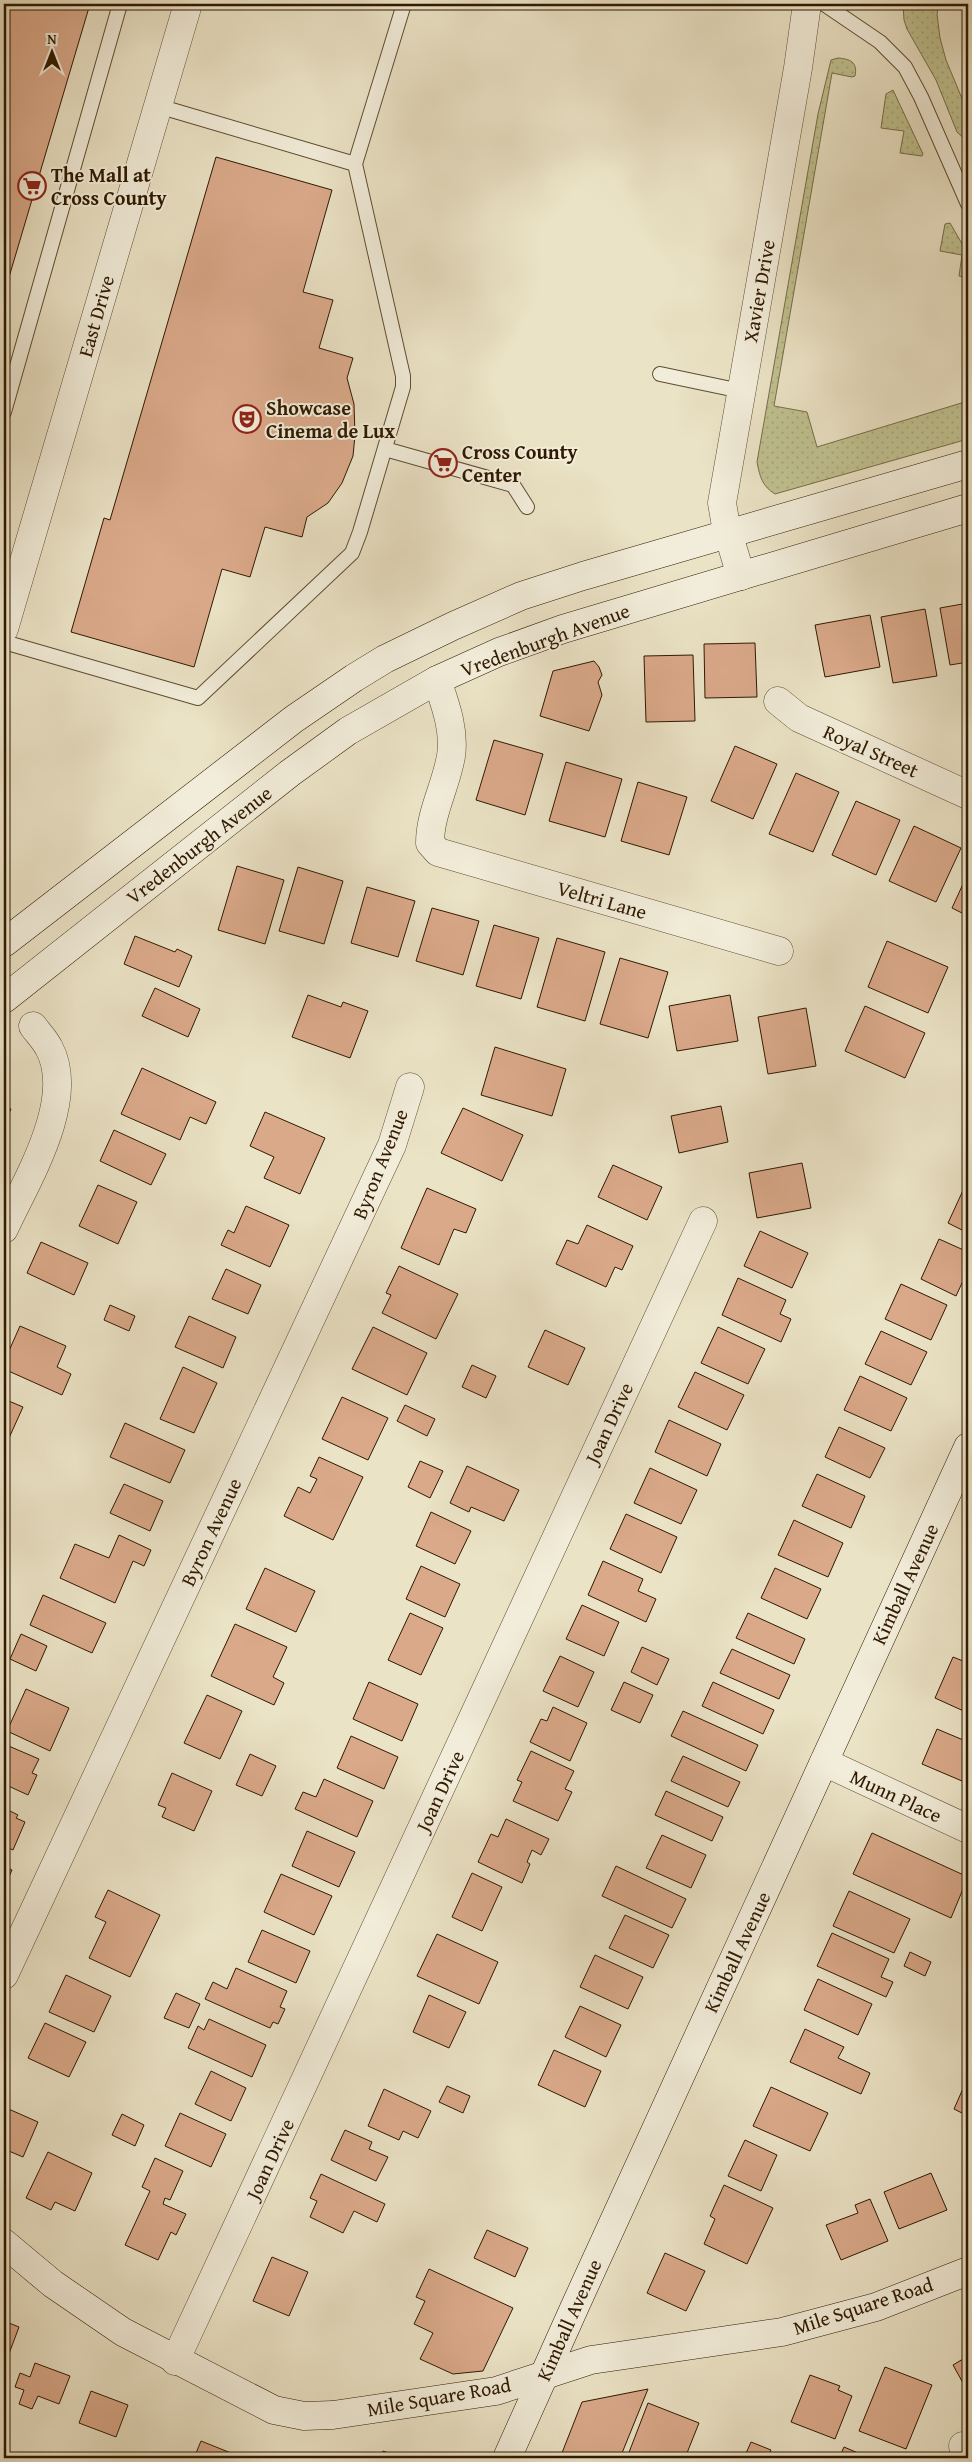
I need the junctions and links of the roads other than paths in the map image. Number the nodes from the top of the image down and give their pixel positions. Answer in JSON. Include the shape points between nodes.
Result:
{"nodes":[{"id":1,"x":120,"y":4,"type":"edge"},
{"id":2,"x":188,"y":4,"type":"edge"},
{"id":3,"x":404,"y":4,"type":"edge"},
{"id":4,"x":807,"y":4,"type":"edge"},
{"id":5,"x":824,"y":4,"type":"edge"},
{"id":6,"x":158,"y":106,"type":"junction"},
{"id":7,"x":355,"y":164,"type":"junction"},
{"id":8,"x":968,"y":204,"type":"edge"},
{"id":9,"x":660,"y":374,"type":"dead end"},
{"id":10,"x":741,"y":391,"type":"junction"},
{"id":11,"x":4,"y":412,"type":"edge"},
{"id":12,"x":385,"y":449,"type":"junction"},
{"id":13,"x":968,"y":464,"type":"edge"},
{"id":14,"x":527,"y":507,"type":"dead end"},
{"id":15,"x":968,"y":508,"type":"edge"},
{"id":16,"x":728,"y":534,"type":"junction"},
{"id":17,"x":741,"y":576,"type":"junction"},
{"id":18,"x":4,"y":629,"type":"edge"},
{"id":19,"x":4,"y":642,"type":"edge"},
{"id":20,"x":437,"y":680,"type":"junction"},
{"id":21,"x":778,"y":701,"type":"dead end"},
{"id":22,"x":968,"y":794,"type":"edge"},
{"id":23,"x":4,"y":943,"type":"edge"},
{"id":24,"x":779,"y":951,"type":"dead end"},
{"id":25,"x":4,"y":999,"type":"edge"},
{"id":26,"x":33,"y":1026,"type":"dead end"},
{"id":27,"x":410,"y":1087,"type":"dead end"},
{"id":28,"x":702,"y":1221,"type":"dead end"},
{"id":29,"x":4,"y":1229,"type":"edge"},
{"id":30,"x":968,"y":1447,"type":"edge"},
{"id":31,"x":962,"y":1476,"type":"edge"},
{"id":32,"x":824,"y":1762,"type":"junction"},
{"id":33,"x":968,"y":1829,"type":"edge"},
{"id":34,"x":4,"y":1975,"type":"edge"},
{"id":35,"x":4,"y":2243,"type":"edge"},
{"id":36,"x":968,"y":2271,"type":"edge"},
{"id":37,"x":175,"y":2361,"type":"junction"},
{"id":38,"x":544,"y":2376,"type":"junction"},
{"id":39,"x":507,"y":2458,"type":"edge"}],
"edges":[{"from":1,"to":11,"type":"lane"},
{"from":2,"to":6,"type":"street","name":"East Drive"},
{"from":3,"to":7,"type":"lane"},
{"from":4,"to":10,"type":"street","name":"Xavier Drive"},
{"from":5,"to":8,"type":"lane","via":[[880,42],[905,67]]},
{"from":6,"to":7,"type":"lane"},
{"from":6,"to":18,"type":"street","name":"East Drive"},
{"from":7,"to":12,"type":"lane","via":[[403,376],[403,387]]},
{"from":9,"to":10,"type":"lane"},
{"from":10,"to":16,"type":"street","name":"Xavier Drive","via":[[722,503]]},
{"from":12,"to":14,"type":"lane","via":[[514,485]]},
{"from":12,"to":19,"type":"lane","via":[[352,553],[198,698]]},
{"from":13,"to":16,"type":"street","name":"Vredenburgh Avenue"},
{"from":15,"to":17,"type":"street","name":"Vredenburgh Avenue"},
{"from":16,"to":17,"type":"street","name":"Xavier Drive"},
{"from":16,"to":23,"type":"street","name":"Vredenburgh Avenue","via":[[522,596],[385,659],[294,719]]},
{"from":17,"to":20,"type":"street","name":"Vredenburgh Avenue","via":[[563,629],[499,652]]},
{"from":20,"to":24,"type":"street","name":"Veltri Lane","via":[[449,712],[451,755],[430,829],[430,843],[438,852]]},
{"from":20,"to":25,"type":"street","name":"Vredenburgh Avenue","via":[[348,731],[290,773]]},
{"from":21,"to":22,"type":"street","name":"Royal Street","via":[[799,718]]},
{"from":26,"to":29,"type":"street","via":[[49,1048],[56,1068],[56,1110]]},
{"from":27,"to":34,"type":"street","name":"Byron Avenue","via":[[392,1144]]},
{"from":28,"to":37,"type":"street","name":"Joan Drive"},
{"from":30,"to":31,"type":"street","name":"Kimball Avenue"},
{"from":31,"to":32,"type":"street","name":"Kimball Avenue"},
{"from":32,"to":33,"type":"street","name":"Munn Place"},
{"from":32,"to":38,"type":"street","name":"Kimball Avenue"},
{"from":35,"to":37,"type":"street","name":"Mile Square Road","via":[[100,2318]]},
{"from":36,"to":38,"type":"street","name":"Mile Square Road","via":[[876,2307],[782,2332],[592,2360]]},
{"from":37,"to":38,"type":"street","name":"Mile Square Road","via":[[274,2410],[304,2416],[333,2415],[496,2391]]},
{"from":38,"to":39,"type":"street","name":"Kimball Avenue"}]}
